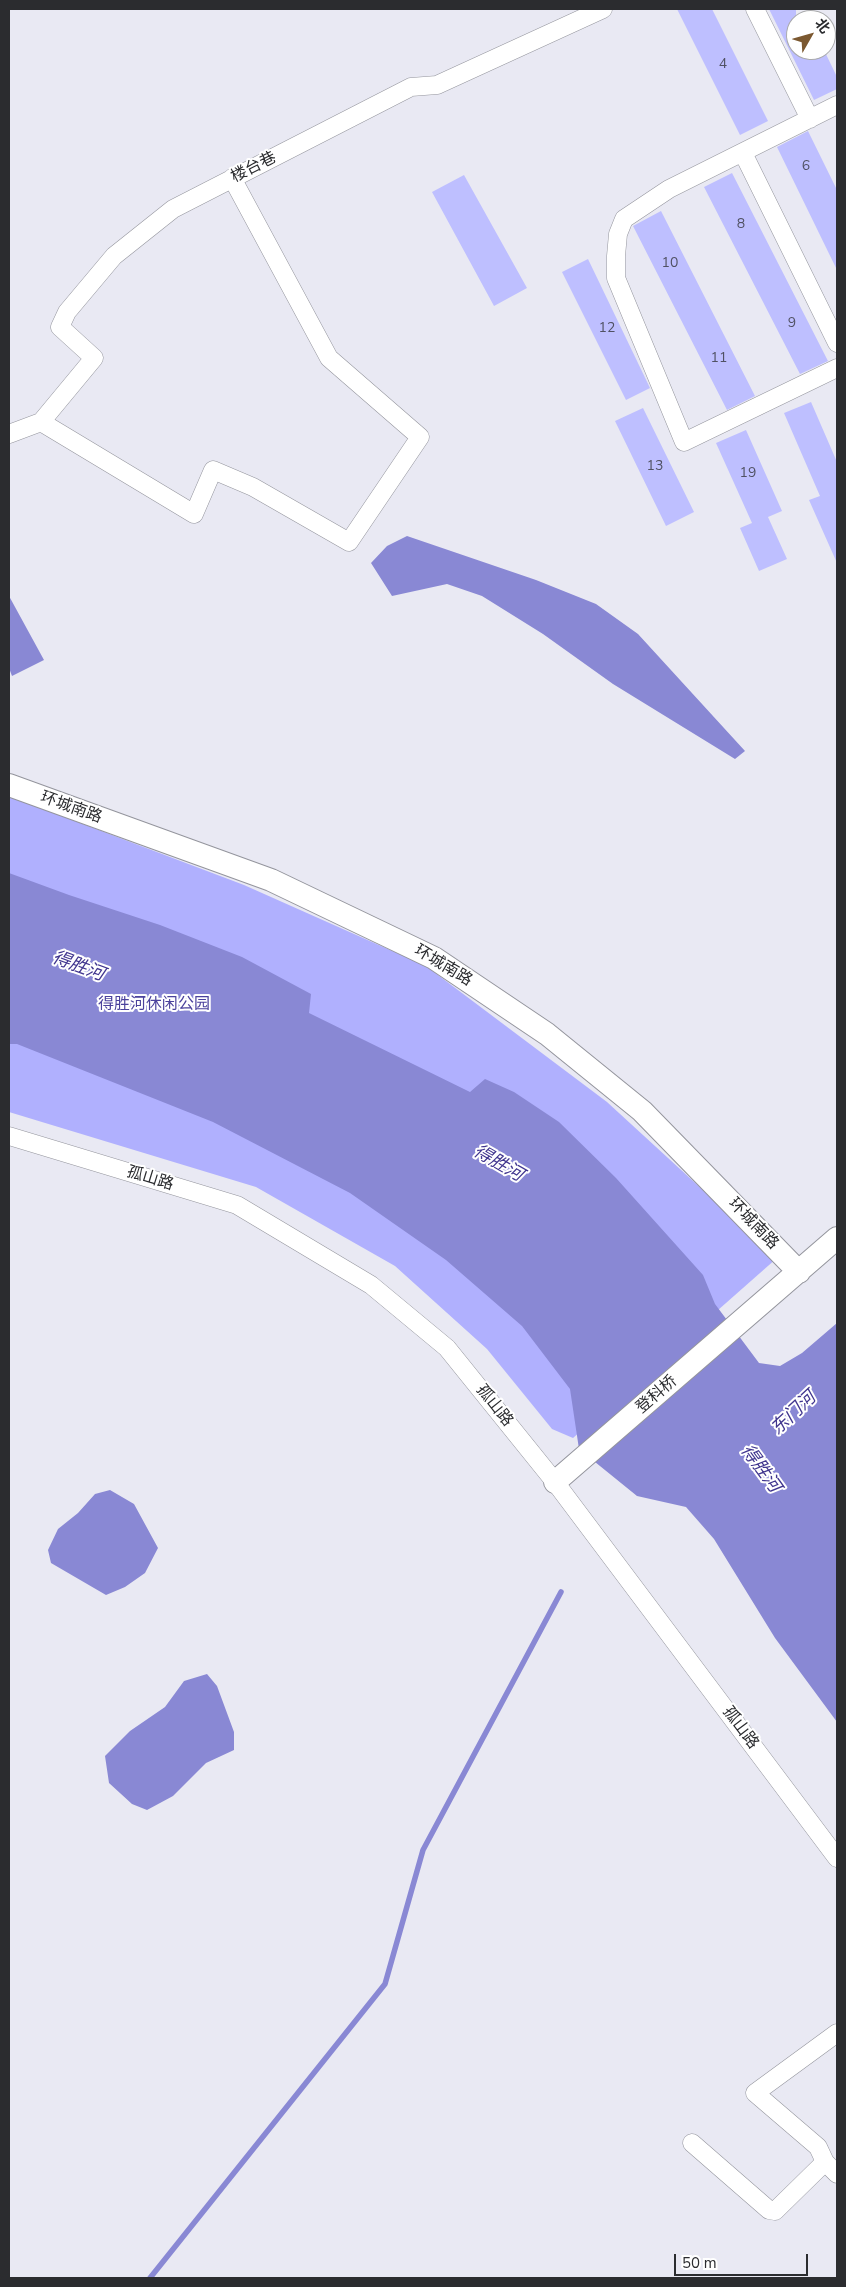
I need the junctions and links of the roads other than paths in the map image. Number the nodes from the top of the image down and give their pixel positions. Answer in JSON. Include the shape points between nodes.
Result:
{"nodes":[{"id":1,"x":603,"y":9,"type":"edge"},
{"id":2,"x":755,"y":9,"type":"edge"},
{"id":3,"x":837,"y":105,"type":"edge"},
{"id":4,"x":810,"y":119,"type":"junction"},
{"id":5,"x":743,"y":153,"type":"junction"},
{"id":6,"x":232,"y":178,"type":"junction"},
{"id":7,"x":837,"y":343,"type":"edge"},
{"id":8,"x":837,"y":368,"type":"edge"},
{"id":9,"x":41,"y":422,"type":"junction"},
{"id":10,"x":9,"y":434,"type":"edge"},
{"id":11,"x":9,"y":785,"type":"edge"},
{"id":12,"x":9,"y":1136,"type":"edge"},
{"id":13,"x":837,"y":1238,"type":"edge"},
{"id":14,"x":799,"y":1272,"type":"junction"},
{"id":15,"x":555,"y":1482,"type":"junction"},
{"id":16,"x":837,"y":1858,"type":"edge"},
{"id":17,"x":837,"y":2032,"type":"edge"},
{"id":18,"x":692,"y":2143,"type":"dead end"},
{"id":19,"x":831,"y":2168,"type":"edge"}],
"edges":[{"from":1,"to":6,"type":"street","name":"楼台巷","via":[[437,86],[411,87]]},
{"from":2,"to":4,"type":"street"},
{"from":3,"to":4,"type":"street"},
{"from":4,"to":5,"type":"street"},
{"from":5,"to":7,"type":"street"},
{"from":5,"to":8,"type":"street","via":[[669,189],[624,219],[618,234],[616,278],[684,442]]},
{"from":6,"to":9,"type":"street","name":"楼台巷","via":[[173,209],[114,256],[66,312],[60,327],[94,358]]},
{"from":6,"to":9,"type":"street","via":[[329,358],[420,438],[349,542],[253,487],[213,470],[194,514]]},
{"from":9,"to":10,"type":"street"},
{"from":11,"to":14,"type":"main road","name":"环城南路","via":[[271,880],[434,958],[547,1034],[642,1111]]},
{"from":12,"to":15,"type":"street","name":"孤山路","via":[[237,1205],[371,1286],[447,1348]]},
{"from":13,"to":14,"type":"main road","name":"登科桥"},
{"from":14,"to":15,"type":"main road","name":"登科桥"},
{"from":15,"to":16,"type":"street","name":"孤山路"},
{"from":17,"to":19,"type":"street","via":[[755,2092],[818,2147]]},
{"from":18,"to":19,"type":"street","via":[[769,2210],[775,2211]]}]}
